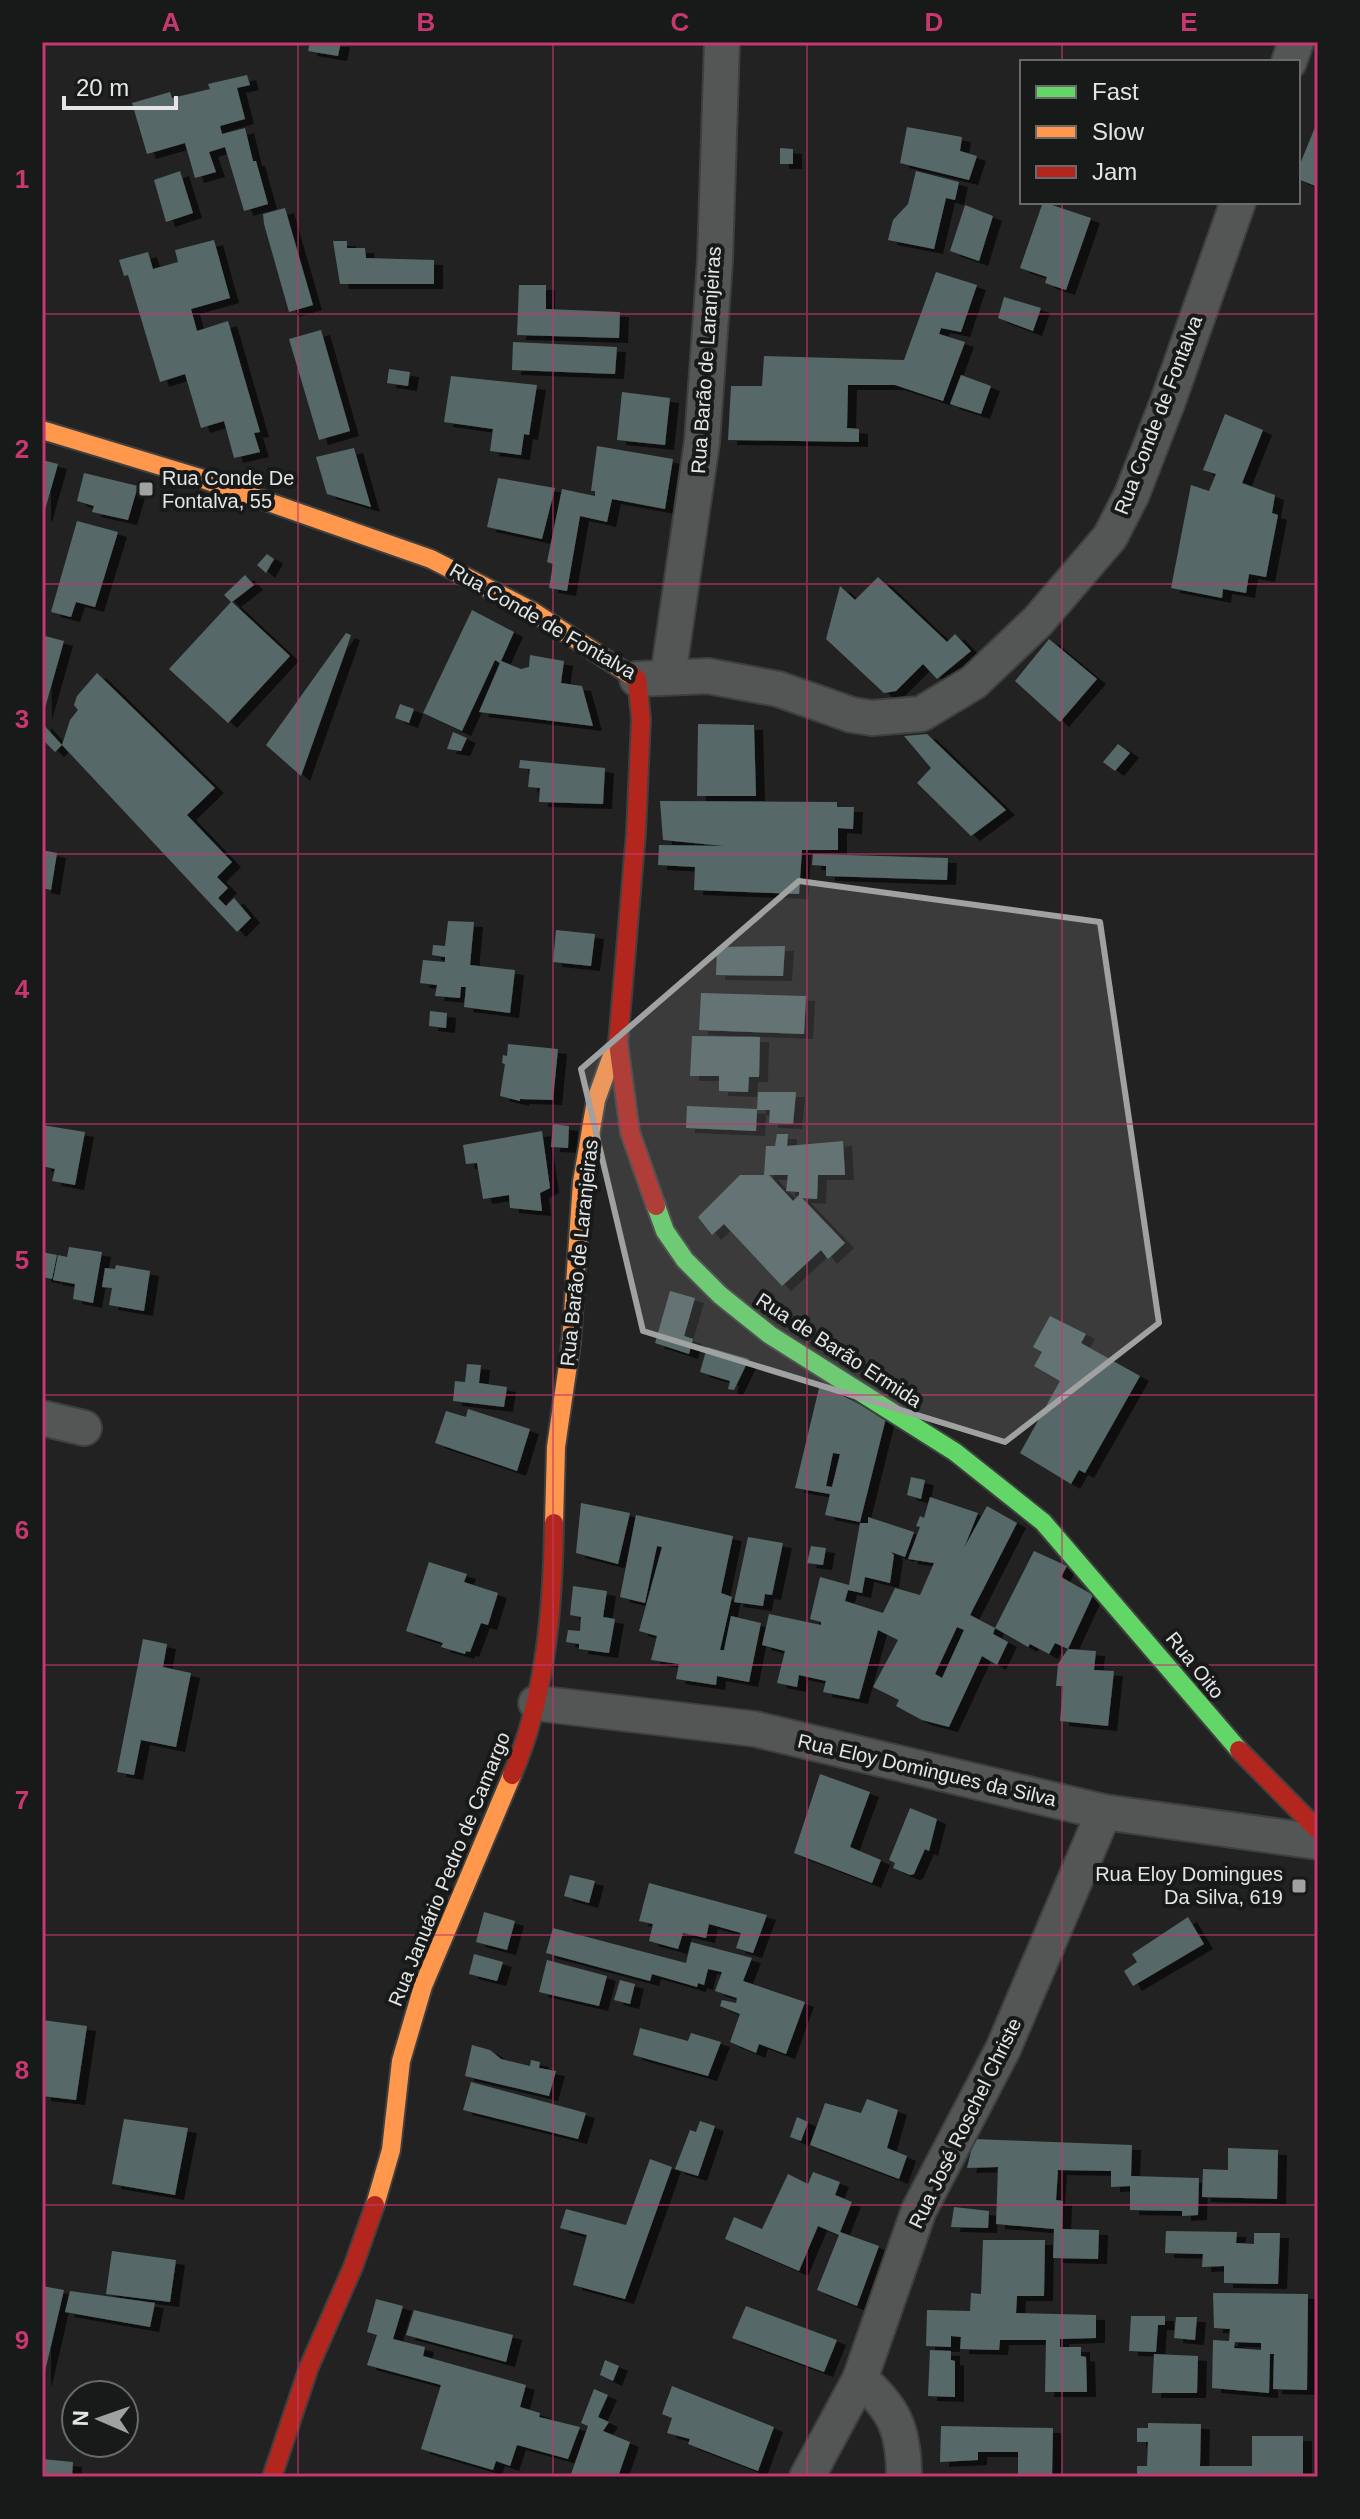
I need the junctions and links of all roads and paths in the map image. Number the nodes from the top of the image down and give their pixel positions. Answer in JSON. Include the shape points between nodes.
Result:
{"nodes":[{"id":1,"x":722,"y":42,"type":"edge"},
{"id":2,"x":1237,"y":204,"type":"edge"},
{"id":3,"x":42,"y":430,"type":"edge"},
{"id":4,"x":653,"y":677,"type":"junction"},
{"id":5,"x":618,"y":1043,"type":"junction"},
{"id":6,"x":42,"y":1418,"type":"edge"},
{"id":7,"x":84,"y":1428,"type":"dead end"},
{"id":8,"x":554,"y":1496,"type":"joint"},
{"id":9,"x":1043,"y":1522,"type":"joint"},
{"id":10,"x":536,"y":1703,"type":"junction"},
{"id":11,"x":1104,"y":1812,"type":"junction"},
{"id":12,"x":1318,"y":1830,"type":"edge"},
{"id":13,"x":1318,"y":1842,"type":"edge"},
{"id":14,"x":860,"y":2379,"type":"junction"},
{"id":15,"x":272,"y":2477,"type":"edge"},
{"id":16,"x":807,"y":2477,"type":"edge"},
{"id":17,"x":904,"y":2477,"type":"edge"}],
"edges":[{"from":1,"to":4,"type":"street","name":"Rua Barão de Laranjeiras","via":[[702,442]]},
{"from":2,"to":4,"type":"street","name":"Rua Conde de Fontalva","via":[[1168,401],[1110,537],[1038,621],[974,682],[921,714],[872,718],[778,689],[708,676]]},
{"from":3,"to":4,"type":"main road","name":"Rua Conde de Fontalva","via":[[197,477],[431,559]]},
{"from":4,"to":5,"type":"main road","name":"Rua Barão de Laranjeiras","via":[[641,719]]},
{"from":5,"to":8,"type":"main road","name":"Rua Barão de Laranjeiras","via":[[596,1100],[582,1182]]},
{"from":5,"to":9,"type":"main road","name":"Rua de Barão Ermida","via":[[630,1132],[644,1179],[665,1231],[685,1260],[770,1335],[955,1452]]},
{"from":6,"to":7,"type":"street"},
{"from":8,"to":10,"type":"main road","name":"Rua Januário Pedro de Camargo","via":[[553,1587]]},
{"from":9,"to":12,"type":"main road","name":"Rua Oito","via":[[1223,1734]]},
{"from":10,"to":11,"type":"street","name":"Rua Eloy Domingues da Silva","via":[[755,1729]]},
{"from":10,"to":15,"type":"main road","name":"Rua Januário Pedro de Camargo","via":[[520,1757],[423,1986],[401,2061],[391,2150],[374,2208],[309,2367]]},
{"from":11,"to":13,"type":"street","name":"Rua Eloy Domingues da Silva"},
{"from":11,"to":14,"type":"street","name":"Rua José Roschel Christe","via":[[1003,2049],[919,2210]]},
{"from":14,"to":16,"type":"street","name":"Rua José Roschel Christe"},
{"from":14,"to":17,"type":"street","via":[[897,2421]]}]}
